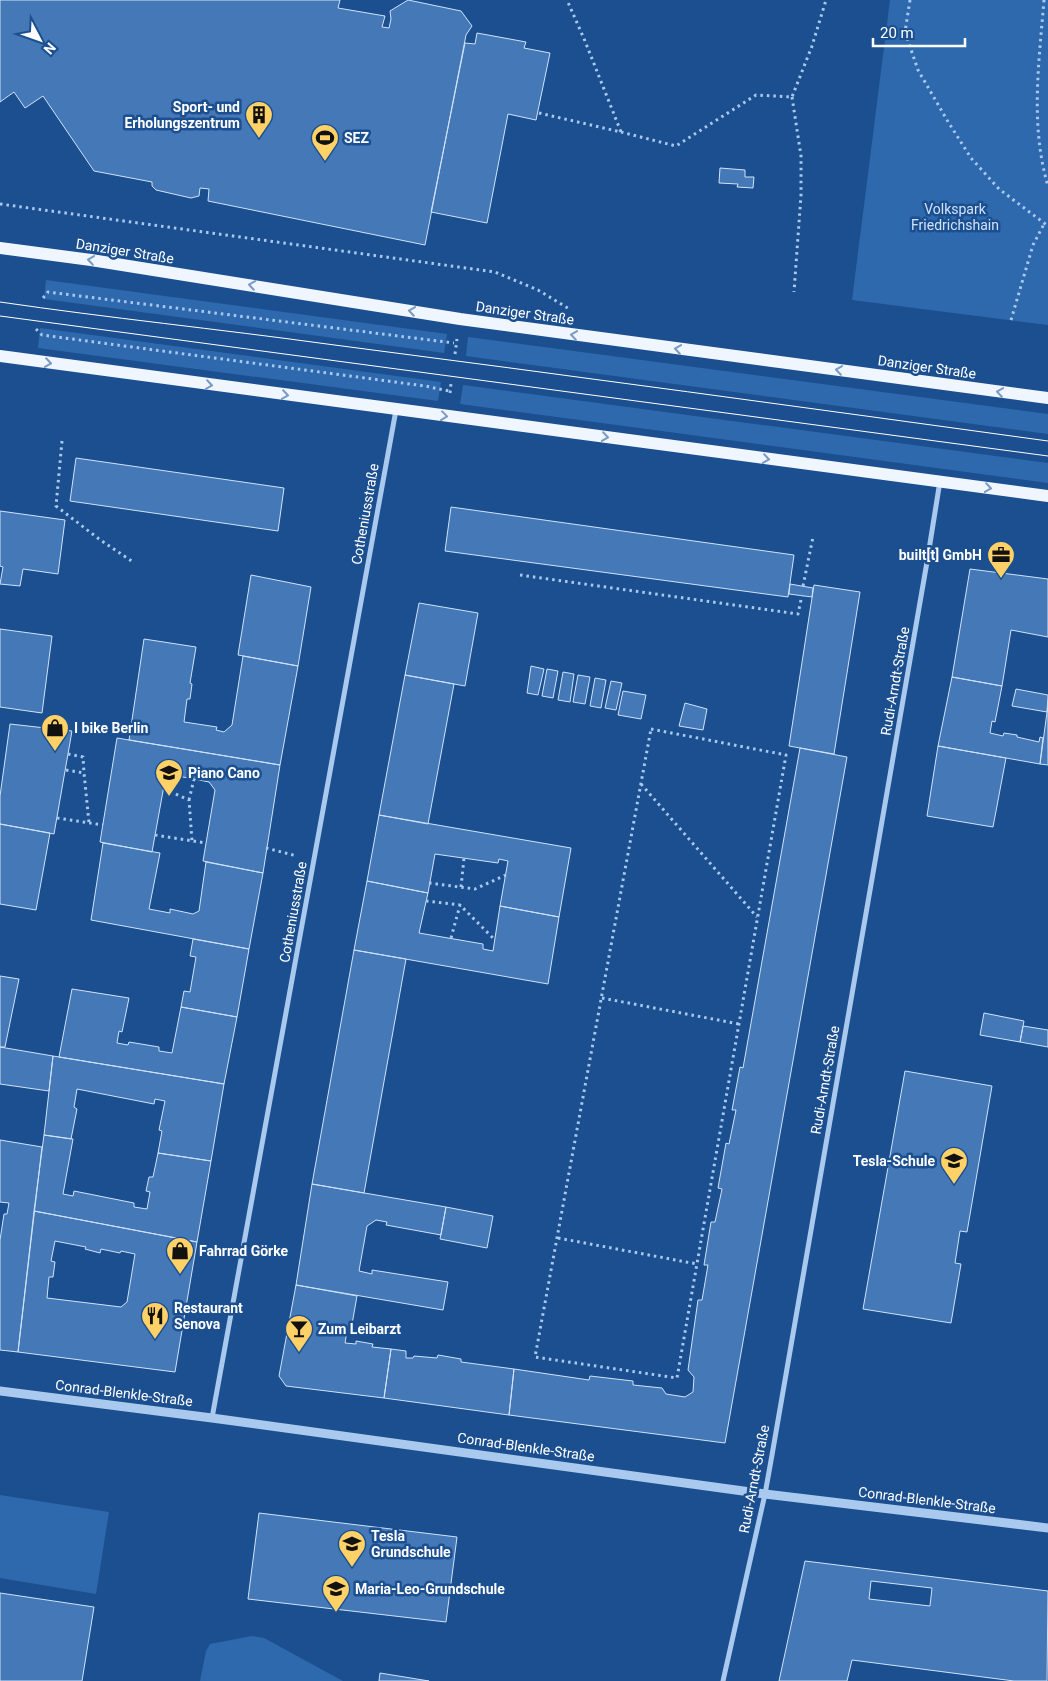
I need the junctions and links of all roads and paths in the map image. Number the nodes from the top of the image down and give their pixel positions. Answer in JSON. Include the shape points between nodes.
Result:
{"nodes":[{"id":1,"x":567,"y":0,"type":"edge"},
{"id":2,"x":826,"y":0,"type":"edge"},
{"id":3,"x":910,"y":0,"type":"edge"},
{"id":4,"x":1044,"y":0,"type":"edge"},
{"id":5,"x":792,"y":97,"type":"junction"},
{"id":6,"x":539,"y":113,"type":"dead end"},
{"id":7,"x":621,"y":132,"type":"junction"},
{"id":8,"x":1048,"y":186,"type":"edge"},
{"id":9,"x":0,"y":204,"type":"edge"},
{"id":10,"x":1046,"y":225,"type":"edge"},
{"id":11,"x":0,"y":248,"type":"edge"},
{"id":12,"x":538,"y":290,"type":"dead end"},
{"id":13,"x":794,"y":292,"type":"dead end"},
{"id":14,"x":43,"y":298,"type":"dead end"},
{"id":15,"x":1011,"y":320,"type":"dead end"},
{"id":16,"x":36,"y":329,"type":"dead end"},
{"id":17,"x":458,"y":334,"type":"dead end"},
{"id":18,"x":456,"y":343,"type":"junction"},
{"id":19,"x":455,"y":354,"type":"dead end"},
{"id":20,"x":0,"y":356,"type":"edge"},
{"id":21,"x":450,"y":391,"type":"dead end"},
{"id":22,"x":1048,"y":398,"type":"edge"},
{"id":23,"x":396,"y":410,"type":"junction"},
{"id":24,"x":62,"y":441,"type":"dead end"},
{"id":25,"x":940,"y":482,"type":"junction"},
{"id":26,"x":1048,"y":496,"type":"edge"},
{"id":27,"x":813,"y":537,"type":"dead end"},
{"id":28,"x":133,"y":562,"type":"dead end"},
{"id":29,"x":520,"y":575,"type":"dead end"},
{"id":30,"x":803,"y":586,"type":"dead end"},
{"id":31,"x":802,"y":595,"type":"dead end"},
{"id":32,"x":68,"y":754,"type":"dead end"},
{"id":33,"x":66,"y":770,"type":"dead end"},
{"id":34,"x":84,"y":773,"type":"junction"},
{"id":35,"x":194,"y":779,"type":"dead end"},
{"id":36,"x":641,"y":784,"type":"junction"},
{"id":37,"x":164,"y":789,"type":"dead end"},
{"id":38,"x":189,"y":800,"type":"junction"},
{"id":39,"x":57,"y":818,"type":"dead end"},
{"id":40,"x":89,"y":823,"type":"junction"},
{"id":41,"x":103,"y":825,"type":"dead end"},
{"id":42,"x":155,"y":835,"type":"dead end"},
{"id":43,"x":192,"y":841,"type":"junction"},
{"id":44,"x":206,"y":843,"type":"dead end"},
{"id":45,"x":266,"y":848,"type":"dead end"},
{"id":46,"x":464,"y":858,"type":"dead end"},
{"id":47,"x":314,"y":859,"type":"junction"},
{"id":48,"x":506,"y":875,"type":"dead end"},
{"id":49,"x":429,"y":883,"type":"dead end"},
{"id":50,"x":461,"y":887,"type":"junction"},
{"id":51,"x":426,"y":901,"type":"dead end"},
{"id":52,"x":460,"y":905,"type":"junction"},
{"id":53,"x":758,"y":918,"type":"junction"},
{"id":54,"x":450,"y":938,"type":"dead end"},
{"id":55,"x":495,"y":940,"type":"dead end"},
{"id":56,"x":602,"y":998,"type":"junction"},
{"id":57,"x":739,"y":1024,"type":"junction"},
{"id":58,"x":558,"y":1238,"type":"junction"},
{"id":59,"x":697,"y":1264,"type":"junction"},
{"id":60,"x":0,"y":1391,"type":"edge"},
{"id":61,"x":212,"y":1418,"type":"junction"},
{"id":62,"x":764,"y":1494,"type":"junction"},
{"id":63,"x":1048,"y":1528,"type":"edge"},
{"id":64,"x":723,"y":1681,"type":"edge"}],
"edges":[{"from":1,"to":7,"type":"path"},
{"from":2,"to":5,"type":"path"},
{"from":3,"to":10,"type":"path","via":[[905,32],[918,70],[932,96],[971,158],[999,189]]},
{"from":4,"to":8,"type":"path","via":[[1037,82],[1039,148]]},
{"from":5,"to":7,"type":"path","via":[[756,95],[676,146]]},
{"from":5,"to":13,"type":"path","via":[[801,156]]},
{"from":6,"to":7,"type":"path"},
{"from":9,"to":12,"type":"path","via":[[495,272]]},
{"from":10,"to":15,"type":"path","via":[[1033,246]]},
{"from":22,"to":11,"type":"main road","name":"Danziger Straße","one_way":true,"via":[[537,330]]},
{"from":14,"to":18,"type":"path","via":[[48,292]]},
{"from":16,"to":21,"type":"path","via":[[42,335]]},
{"from":17,"to":18,"type":"path"},
{"from":18,"to":19,"type":"path"},
{"from":20,"to":23,"type":"main road","one_way":true},
{"from":23,"to":25,"type":"main road","one_way":true},
{"from":23,"to":47,"type":"street","name":"Cotheniusstraße"},
{"from":24,"to":28,"type":"path","via":[[56,506]]},
{"from":25,"to":26,"type":"main road","one_way":true},
{"from":25,"to":62,"type":"street","name":"Rudi-Arndt-Straße"},
{"from":27,"to":30,"type":"path"},
{"from":29,"to":31,"type":"path","via":[[798,614]]},
{"from":32,"to":34,"type":"path","via":[[83,757]]},
{"from":33,"to":34,"type":"path"},
{"from":34,"to":40,"type":"path"},
{"from":35,"to":38,"type":"path"},
{"from":36,"to":53,"type":"path"},
{"from":36,"to":53,"type":"path","via":[[652,729],[786,755]]},
{"from":36,"to":56,"type":"path"},
{"from":37,"to":38,"type":"path"},
{"from":38,"to":43,"type":"path"},
{"from":39,"to":40,"type":"path"},
{"from":40,"to":41,"type":"path"},
{"from":42,"to":43,"type":"path"},
{"from":43,"to":44,"type":"path"},
{"from":45,"to":47,"type":"path"},
{"from":46,"to":50,"type":"path"},
{"from":47,"to":61,"type":"street","name":"Cotheniusstraße"},
{"from":48,"to":50,"type":"path","via":[[475,889]]},
{"from":49,"to":50,"type":"path"},
{"from":51,"to":52,"type":"path"},
{"from":52,"to":54,"type":"path"},
{"from":52,"to":55,"type":"path"},
{"from":53,"to":57,"type":"path"},
{"from":56,"to":57,"type":"path"},
{"from":56,"to":58,"type":"path"},
{"from":57,"to":59,"type":"path"},
{"from":58,"to":59,"type":"path"},
{"from":58,"to":59,"type":"path","via":[[536,1357],[677,1378]]},
{"from":60,"to":61,"type":"street","name":"Conrad-Blenkle-Straße"},
{"from":61,"to":62,"type":"street","name":"Conrad-Blenkle-Straße"},
{"from":62,"to":63,"type":"street","name":"Conrad-Blenkle-Straße"},
{"from":62,"to":64,"type":"street","name":"Rudi-Arndt-Straße"}]}
